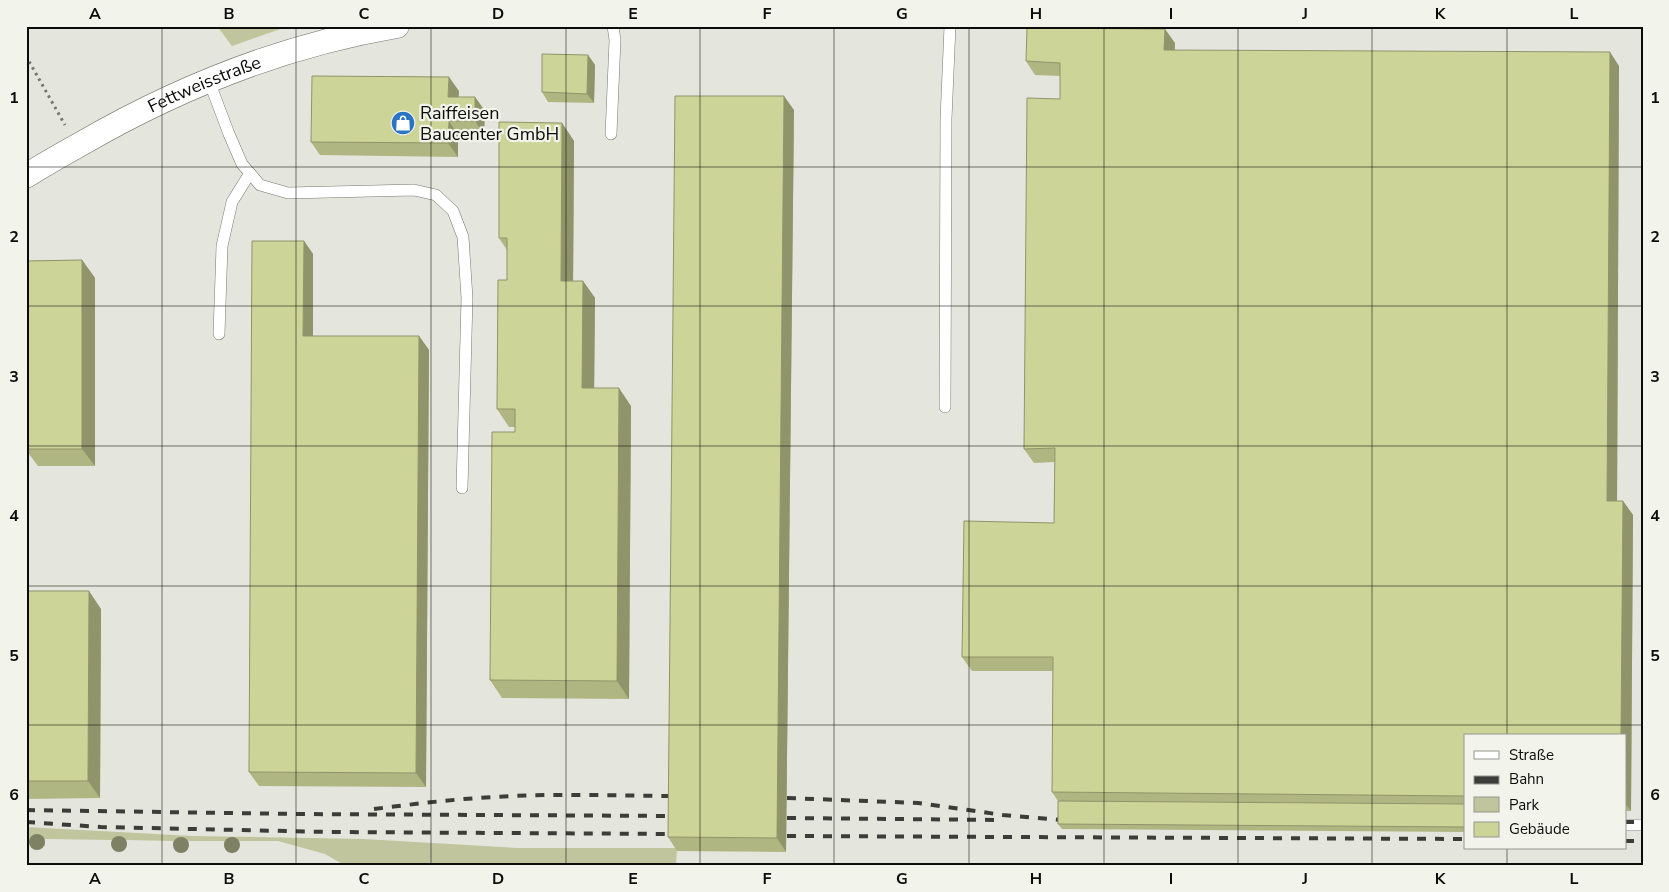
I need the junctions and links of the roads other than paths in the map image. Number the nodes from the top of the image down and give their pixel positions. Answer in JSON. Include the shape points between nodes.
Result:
{"nodes":[{"id":1,"x":397,"y":26,"type":"edge"},
{"id":2,"x":613,"y":26,"type":"edge"},
{"id":3,"x":950,"y":26,"type":"edge"},
{"id":4,"x":209,"y":81,"type":"junction"},
{"id":5,"x":611,"y":134,"type":"dead end"},
{"id":6,"x":28,"y":169,"type":"edge"},
{"id":7,"x":250,"y":173,"type":"junction"},
{"id":8,"x":218,"y":334,"type":"dead end"},
{"id":9,"x":945,"y":407,"type":"dead end"},
{"id":10,"x":462,"y":488,"type":"dead end"},
{"id":11,"x":1626,"y":825,"type":"edge"},
{"id":12,"x":1643,"y":825,"type":"edge"}],
"edges":[{"from":1,"to":4,"type":"street","name":"Fettweisstraße","via":[[279,55]]},
{"from":2,"to":5,"type":"lane","via":[[616,40]]},
{"from":3,"to":9,"type":"lane","via":[[946,120]]},
{"from":4,"to":6,"type":"street","name":"Fettweisstraße"},
{"from":4,"to":7,"type":"lane","via":[[242,164]]},
{"from":7,"to":8,"type":"lane","via":[[232,202],[222,246]]},
{"from":7,"to":10,"type":"lane","via":[[260,185],[288,193],[414,190],[436,195],[453,211],[462,237],[467,298]]},
{"from":11,"to":12,"type":"lane"}]}
